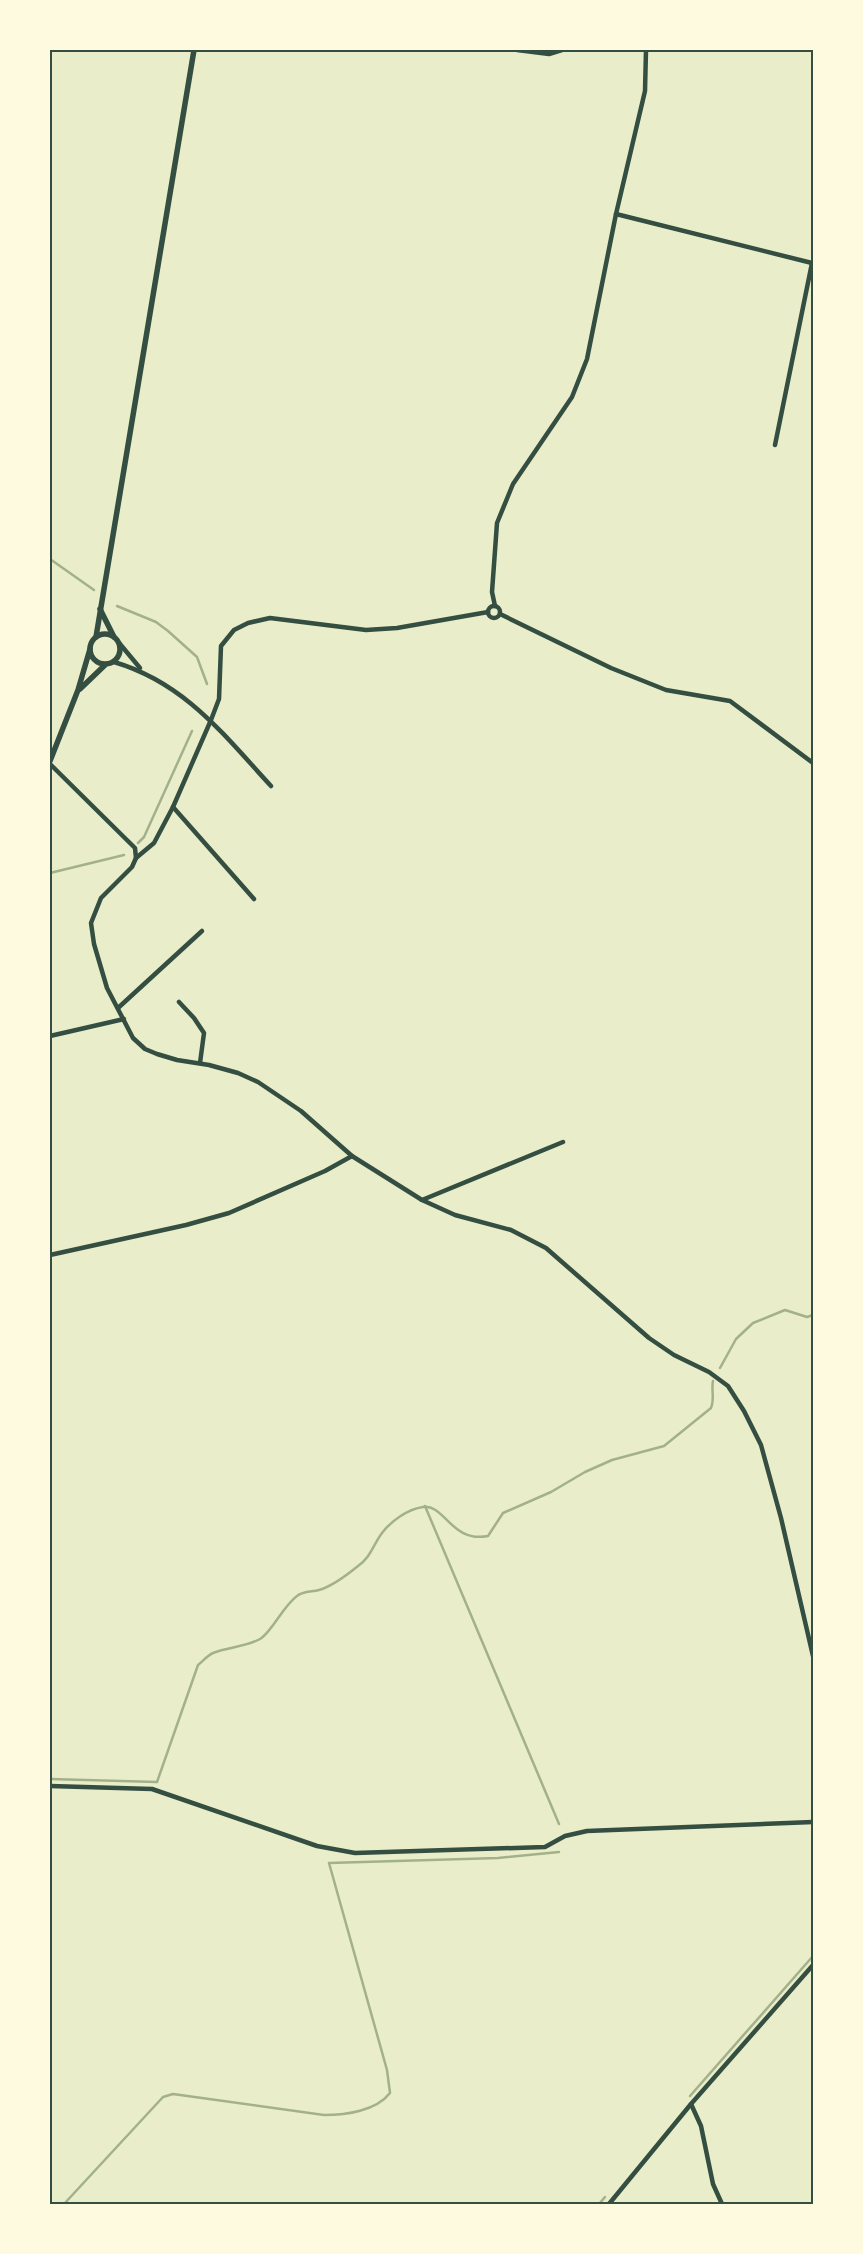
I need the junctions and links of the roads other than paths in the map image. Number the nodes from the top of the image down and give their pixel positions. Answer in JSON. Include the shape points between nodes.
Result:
{"nodes":[{"id":1,"x":194,"y":50,"type":"edge"},
{"id":2,"x":517,"y":50,"type":"edge"},
{"id":3,"x":562,"y":50,"type":"edge"},
{"id":4,"x":646,"y":50,"type":"edge"},
{"id":5,"x":616,"y":214,"type":"junction"},
{"id":6,"x":775,"y":445,"type":"dead end"},
{"id":7,"x":495,"y":606,"type":"junction"},
{"id":8,"x":100,"y":609,"type":"junction"},
{"id":9,"x":488,"y":612,"type":"junction"},
{"id":10,"x":500,"y":614,"type":"junction"},
{"id":11,"x":96,"y":637,"type":"junction"},
{"id":12,"x":114,"y":637,"type":"junction"},
{"id":13,"x":120,"y":644,"type":"junction"},
{"id":14,"x":90,"y":649,"type":"junction"},
{"id":15,"x":114,"y":662,"type":"junction"},
{"id":16,"x":105,"y":665,"type":"junction"},
{"id":17,"x":141,"y":670,"type":"junction"},
{"id":18,"x":78,"y":690,"type":"junction"},
{"id":19,"x":211,"y":720,"type":"junction"},
{"id":20,"x":813,"y":762,"type":"edge"},
{"id":21,"x":50,"y":763,"type":"edge"},
{"id":22,"x":270,"y":786,"type":"dead end"},
{"id":23,"x":173,"y":807,"type":"junction"},
{"id":24,"x":136,"y":858,"type":"junction"},
{"id":25,"x":254,"y":899,"type":"dead end"},
{"id":26,"x":202,"y":932,"type":"dead end"},
{"id":27,"x":179,"y":1002,"type":"dead end"},
{"id":28,"x":118,"y":1008,"type":"junction"},
{"id":29,"x":124,"y":1019,"type":"junction"},
{"id":30,"x":50,"y":1036,"type":"edge"},
{"id":31,"x":200,"y":1064,"type":"junction"},
{"id":32,"x":563,"y":1142,"type":"dead end"},
{"id":33,"x":352,"y":1156,"type":"junction"},
{"id":34,"x":422,"y":1200,"type":"junction"},
{"id":35,"x":50,"y":1255,"type":"edge"},
{"id":36,"x":813,"y":1656,"type":"edge"},
{"id":37,"x":50,"y":1786,"type":"edge"},
{"id":38,"x":813,"y":1822,"type":"edge"},
{"id":39,"x":813,"y":1966,"type":"edge"},
{"id":40,"x":690,"y":2104,"type":"junction"},
{"id":41,"x":609,"y":2204,"type":"edge"},
{"id":42,"x":722,"y":2204,"type":"edge"}],
"edges":[{"from":1,"to":8,"type":"main road"},
{"from":2,"to":3,"type":"street","via":[[549,54]]},
{"from":4,"to":5,"type":"street","via":[[646,91]]},
{"from":5,"to":6,"type":"street","via":[[812,263]]},
{"from":5,"to":7,"type":"street","via":[[587,358],[572,397],[513,484],[497,523],[492,592]]},
{"from":7,"to":9,"type":"street"},
{"from":7,"to":10,"type":"street","via":[[500,609]]},
{"from":8,"to":11,"type":"main road"},
{"from":8,"to":12,"type":"main road"},
{"from":9,"to":10,"type":"street","via":[[494,618]]},
{"from":9,"to":19,"type":"street","via":[[398,628],[366,630],[279,619],[248,623],[234,630],[221,646],[219,699]]},
{"from":10,"to":20,"type":"street","via":[[666,690],[730,701]]},
{"from":11,"to":12,"type":"main road","via":[[105,634]]},
{"from":11,"to":14,"type":"main road"},
{"from":12,"to":13,"type":"main road"},
{"from":13,"to":15,"type":"main road","via":[[120,654]]},
{"from":13,"to":17,"type":"street"},
{"from":14,"to":16,"type":"main road","via":[[93,658]]},
{"from":14,"to":18,"type":"main road"},
{"from":15,"to":16,"type":"main road"},
{"from":15,"to":17,"type":"street"},
{"from":16,"to":18,"type":"main road"},
{"from":17,"to":19,"type":"street","via":[[194,703]]},
{"from":18,"to":21,"type":"main road"},
{"from":19,"to":22,"type":"street"},
{"from":19,"to":23,"type":"street"},
{"from":21,"to":24,"type":"street","via":[[127,839],[135,848]]},
{"from":23,"to":24,"type":"street","via":[[154,843]]},
{"from":23,"to":25,"type":"street"},
{"from":24,"to":28,"type":"street","via":[[128,872],[101,898],[91,923],[100,967]]},
{"from":26,"to":28,"type":"street"},
{"from":27,"to":31,"type":"street","via":[[204,1034]]},
{"from":28,"to":29,"type":"street"},
{"from":29,"to":30,"type":"street"},
{"from":29,"to":31,"type":"street","via":[[133,1038],[145,1049]]},
{"from":31,"to":33,"type":"street","via":[[238,1073],[258,1082],[302,1111]]},
{"from":32,"to":34,"type":"street"},
{"from":33,"to":34,"type":"street"},
{"from":33,"to":35,"type":"street","via":[[229,1213],[186,1226]]},
{"from":34,"to":36,"type":"street","via":[[455,1215],[511,1230],[546,1248],[649,1338],[728,1386],[761,1445]]},
{"from":37,"to":38,"type":"street","via":[[152,1789],[317,1846],[355,1853],[545,1847],[565,1836],[587,1831]]},
{"from":39,"to":40,"type":"street"},
{"from":40,"to":41,"type":"street"},
{"from":40,"to":42,"type":"street","via":[[701,2126],[714,2184]]}]}
